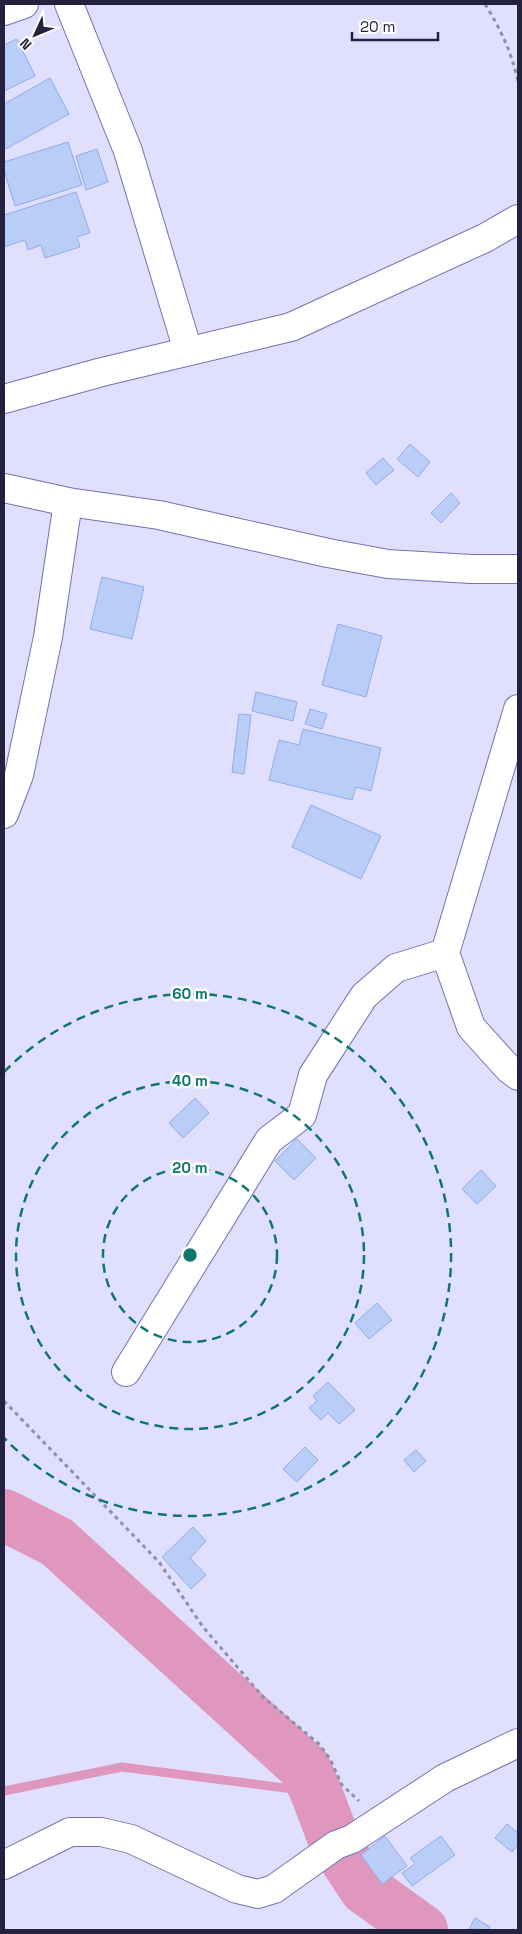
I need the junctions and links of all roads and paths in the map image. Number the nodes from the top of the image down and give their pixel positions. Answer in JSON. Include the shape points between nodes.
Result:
{"nodes":[{"id":1,"x":24,"y":4,"type":"edge"},
{"id":2,"x":70,"y":4,"type":"edge"},
{"id":3,"x":485,"y":4,"type":"edge"},
{"id":4,"x":4,"y":11,"type":"edge"},
{"id":5,"x":518,"y":81,"type":"edge"},
{"id":6,"x":518,"y":219,"type":"edge"},
{"id":7,"x":188,"y":351,"type":"junction"},
{"id":8,"x":4,"y":399,"type":"edge"},
{"id":9,"x":4,"y":488,"type":"edge"},
{"id":10,"x":68,"y":502,"type":"junction"},
{"id":11,"x":518,"y":569,"type":"edge"},
{"id":12,"x":518,"y":709,"type":"edge"},
{"id":13,"x":4,"y":814,"type":"edge"},
{"id":14,"x":444,"y":953,"type":"junction"},
{"id":15,"x":518,"y":1076,"type":"edge"},
{"id":16,"x":126,"y":1372,"type":"dead end"},
{"id":17,"x":4,"y":1401,"type":"edge"},
{"id":18,"x":518,"y":1742,"type":"edge"},
{"id":19,"x":379,"y":1821,"type":"junction"},
{"id":20,"x":4,"y":1865,"type":"edge"}],
"edges":[{"from":1,"to":4,"type":"street"},
{"from":2,"to":7,"type":"street","via":[[128,151]]},
{"from":3,"to":5,"type":"path","via":[[501,29]]},
{"from":6,"to":7,"type":"street","via":[[485,238],[292,327]]},
{"from":7,"to":8,"type":"street"},
{"from":9,"to":10,"type":"street"},
{"from":10,"to":11,"type":"street","via":[[159,515],[388,564]]},
{"from":10,"to":13,"type":"street","via":[[44,656],[20,775]]},
{"from":12,"to":14,"type":"street"},
{"from":14,"to":15,"type":"street","via":[[472,1027]]},
{"from":14,"to":16,"type":"street","via":[[396,968],[364,996],[313,1075],[302,1115],[269,1140]]},
{"from":17,"to":19,"type":"path","via":[[159,1562],[203,1627],[263,1697],[318,1744],[330,1759],[342,1785]]},
{"from":18,"to":19,"type":"street","via":[[445,1778]]},
{"from":19,"to":20,"type":"street","via":[[352,1839],[336,1845],[274,1889],[258,1894],[237,1890],[131,1839],[101,1832],[70,1832]]}]}
